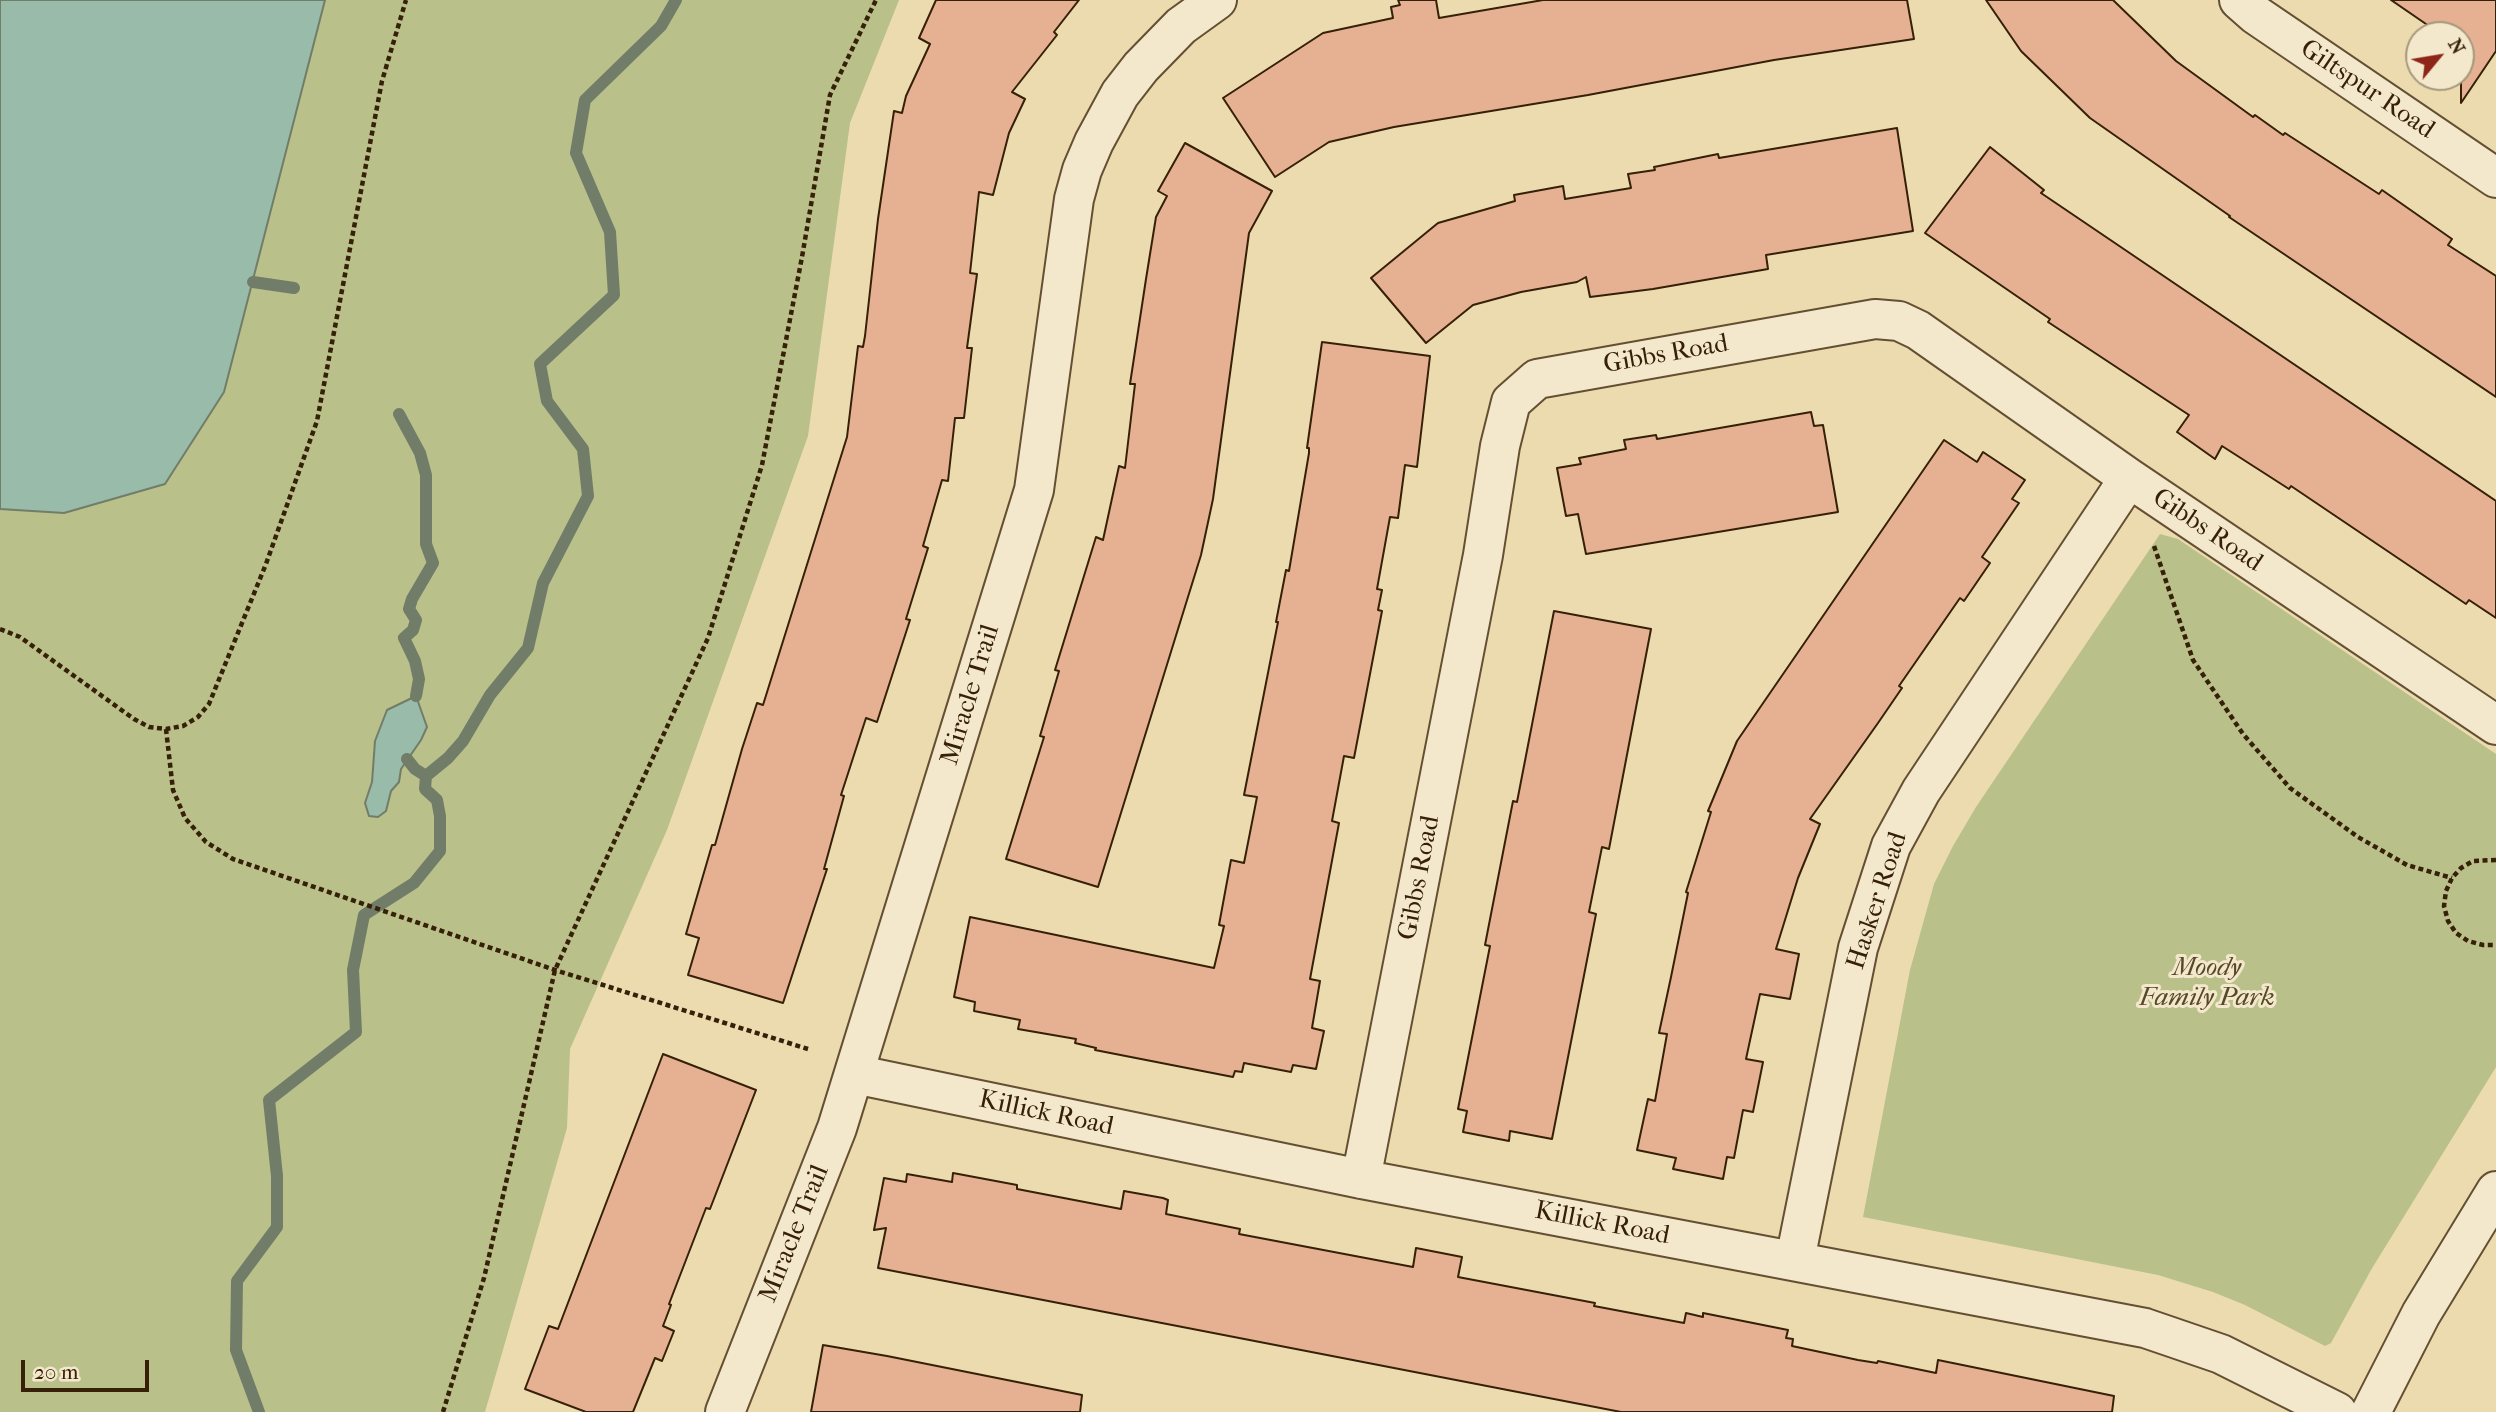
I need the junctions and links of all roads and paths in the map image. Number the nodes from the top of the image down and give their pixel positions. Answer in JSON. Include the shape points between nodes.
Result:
{"nodes":[{"id":1,"x":406,"y":0,"type":"edge"},
{"id":2,"x":876,"y":0,"type":"edge"},
{"id":3,"x":1217,"y":0,"type":"edge"},
{"id":4,"x":2239,"y":0,"type":"edge"},
{"id":5,"x":2496,"y":178,"type":"edge"},
{"id":6,"x":2129,"y":478,"type":"junction"},
{"id":7,"x":2152,"y":538,"type":"dead end"},
{"id":8,"x":0,"y":629,"type":"edge"},
{"id":9,"x":2496,"y":725,"type":"edge"},
{"id":10,"x":166,"y":729,"type":"junction"},
{"id":11,"x":2496,"y":860,"type":"edge"},
{"id":12,"x":2452,"y":878,"type":"junction"},
{"id":13,"x":2496,"y":945,"type":"edge"},
{"id":14,"x":555,"y":970,"type":"junction"},
{"id":15,"x":808,"y":1049,"type":"dead end"},
{"id":16,"x":854,"y":1074,"type":"junction"},
{"id":17,"x":1361,"y":1179,"type":"junction"},
{"id":18,"x":2496,"y":1191,"type":"edge"},
{"id":19,"x":1795,"y":1260,"type":"junction"},
{"id":20,"x":443,"y":1412,"type":"edge"},
{"id":21,"x":725,"y":1412,"type":"edge"},
{"id":22,"x":2337,"y":1412,"type":"edge"},
{"id":23,"x":2371,"y":1412,"type":"edge"}],
"edges":[{"from":1,"to":10,"type":"path","via":[[382,81],[317,421],[209,705],[183,726]]},
{"from":2,"to":14,"type":"path","via":[[830,95],[762,465],[708,638]]},
{"from":3,"to":16,"type":"street","name":"Miracle Trail","via":[[1181,26],[1141,67],[1120,94],[1082,170],[1074,199],[1034,490]]},
{"from":4,"to":5,"type":"street","name":"Giltspur Road"},
{"from":6,"to":9,"type":"street","name":"Gibbs Road"},
{"from":6,"to":17,"type":"street","name":"Gibbs Road","via":[[1899,321],[1875,319],[1574,370],[1537,379],[1511,402]]},
{"from":6,"to":19,"type":"street","name":"Hasker Road","via":[[1921,791],[1891,846],[1858,948]]},
{"from":7,"to":12,"type":"path","via":[[2193,660],[2243,734],[2290,788],[2358,837],[2407,865]]},
{"from":8,"to":10,"type":"path","via":[[20,637],[134,719]]},
{"from":10,"to":14,"type":"path","via":[[173,790],[185,818],[205,842],[233,859]]},
{"from":11,"to":12,"type":"path","via":[[2473,861]]},
{"from":12,"to":13,"type":"path","via":[[2445,891],[2448,921],[2468,942]]},
{"from":14,"to":15,"type":"path"},
{"from":14,"to":20,"type":"path","via":[[484,1278]]},
{"from":16,"to":17,"type":"street","name":"Killick Road"},
{"from":16,"to":21,"type":"street","name":"Miracle Trail"},
{"from":17,"to":19,"type":"street","name":"Killick Road"},
{"from":18,"to":23,"type":"street","via":[[2421,1314]]},
{"from":19,"to":22,"type":"street","name":"Killick Road","via":[[2145,1328],[2221,1354]]}]}
